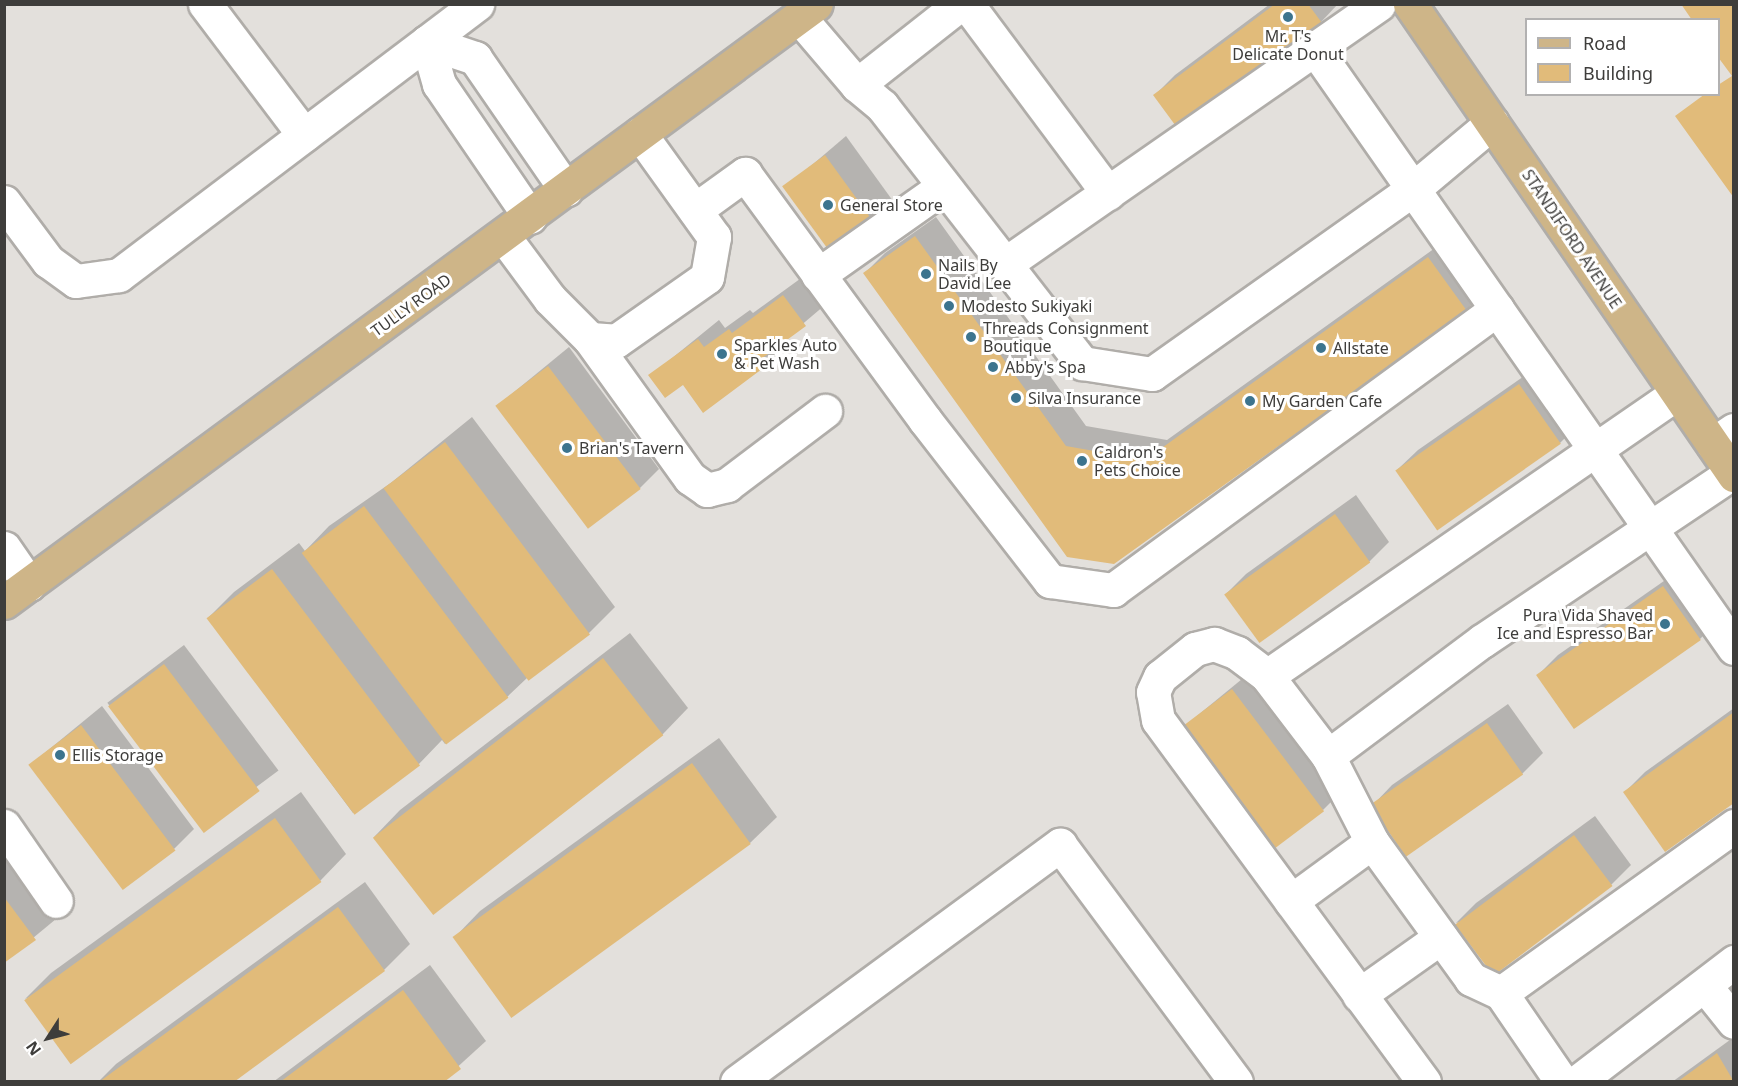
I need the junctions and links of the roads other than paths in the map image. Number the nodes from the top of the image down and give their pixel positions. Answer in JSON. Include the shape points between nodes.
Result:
{"nodes":[{"id":1,"x":206,"y":4,"type":"edge"},
{"id":2,"x":477,"y":4,"type":"edge"},
{"id":3,"x":960,"y":4,"type":"edge"},
{"id":4,"x":967,"y":4,"type":"edge"},
{"id":5,"x":1379,"y":4,"type":"edge"},
{"id":6,"x":1410,"y":4,"type":"edge"},
{"id":7,"x":807,"y":11,"type":"edge"},
{"id":8,"x":427,"y":42,"type":"junction"},
{"id":9,"x":1315,"y":49,"type":"junction"},
{"id":10,"x":857,"y":85,"type":"junction"},
{"id":11,"x":1492,"y":123,"type":"junction"},
{"id":12,"x":640,"y":134,"type":"junction"},
{"id":13,"x":304,"y":135,"type":"junction"},
{"id":14,"x":944,"y":186,"type":"junction"},
{"id":15,"x":1413,"y":189,"type":"junction"},
{"id":16,"x":566,"y":190,"type":"junction"},
{"id":17,"x":1108,"y":193,"type":"junction"},
{"id":18,"x":4,"y":202,"type":"edge"},
{"id":19,"x":695,"y":210,"type":"junction"},
{"id":20,"x":530,"y":217,"type":"junction"},
{"id":21,"x":504,"y":237,"type":"junction"},
{"id":22,"x":1005,"y":264,"type":"junction"},
{"id":23,"x":818,"y":275,"type":"junction"},
{"id":24,"x":1497,"y":309,"type":"junction"},
{"id":25,"x":590,"y":339,"type":"junction"},
{"id":26,"x":1677,"y":393,"type":"junction"},
{"id":27,"x":825,"y":411,"type":"dead end"},
{"id":28,"x":1723,"y":437,"type":"edge"},
{"id":29,"x":1594,"y":449,"type":"junction"},
{"id":30,"x":1733,"y":474,"type":"edge"},
{"id":31,"x":1649,"y":526,"type":"junction"},
{"id":32,"x":4,"y":548,"type":"edge"},
{"id":33,"x":17,"y":593,"type":"edge"},
{"id":34,"x":1734,"y":648,"type":"edge"},
{"id":35,"x":1267,"y":676,"type":"junction"},
{"id":36,"x":1328,"y":756,"type":"junction"},
{"id":37,"x":4,"y":826,"type":"edge"},
{"id":38,"x":1734,"y":826,"type":"edge"},
{"id":39,"x":1372,"y":842,"type":"junction"},
{"id":40,"x":56,"y":901,"type":"dead end"},
{"id":41,"x":1292,"y":901,"type":"junction"},
{"id":42,"x":1441,"y":937,"type":"junction"},
{"id":43,"x":1734,"y":962,"type":"edge"},
{"id":44,"x":1705,"y":986,"type":"junction"},
{"id":45,"x":1501,"y":993,"type":"junction"},
{"id":46,"x":1359,"y":995,"type":"junction"},
{"id":47,"x":1734,"y":1022,"type":"edge"},
{"id":48,"x":1221,"y":1076,"type":"edge"},
{"id":49,"x":737,"y":1082,"type":"edge"},
{"id":50,"x":1424,"y":1082,"type":"edge"},
{"id":51,"x":1562,"y":1082,"type":"edge"},
{"id":52,"x":1577,"y":1082,"type":"edge"}],
"edges":[{"from":1,"to":13,"type":"street"},
{"from":2,"to":8,"type":"street"},
{"from":3,"to":10,"type":"street"},
{"from":4,"to":17,"type":"street"},
{"from":5,"to":9,"type":"street"},
{"from":6,"to":11,"type":"main road","name":"STANDIFORD AVENUE"},
{"from":7,"to":10,"type":"street"},
{"from":7,"to":12,"type":"main road","name":"TULLY ROAD"},
{"from":8,"to":13,"type":"street"},
{"from":8,"to":16,"type":"street","via":[[475,58]]},
{"from":8,"to":20,"type":"street","via":[[439,84]]},
{"from":9,"to":15,"type":"street"},
{"from":9,"to":17,"type":"street"},
{"from":10,"to":14,"type":"street","via":[[882,106]]},
{"from":11,"to":15,"type":"street"},
{"from":11,"to":26,"type":"main road","name":"STANDIFORD AVENUE"},
{"from":12,"to":16,"type":"main road","name":"TULLY ROAD"},
{"from":12,"to":19,"type":"street"},
{"from":13,"to":18,"type":"street","via":[[119,275],[76,281],[48,261]]},
{"from":14,"to":22,"type":"street"},
{"from":14,"to":23,"type":"street"},
{"from":15,"to":22,"type":"street","via":[[1152,374],[1082,363]]},
{"from":15,"to":24,"type":"street"},
{"from":16,"to":20,"type":"main road","name":"TULLY ROAD"},
{"from":17,"to":22,"type":"street"},
{"from":19,"to":23,"type":"street","via":[[745,174]]},
{"from":19,"to":25,"type":"street","via":[[714,237],[707,277],[616,340]]},
{"from":20,"to":21,"type":"main road","name":"TULLY ROAD"},
{"from":21,"to":25,"type":"street","via":[[549,299]]},
{"from":21,"to":33,"type":"main road","name":"TULLY ROAD"},
{"from":23,"to":24,"type":"street","via":[[1050,581],[1113,590]]},
{"from":24,"to":29,"type":"street"},
{"from":25,"to":27,"type":"street","via":[[690,478],[707,490],[727,485]]},
{"from":26,"to":28,"type":"main road","name":"STANDIFORD AVENUE"},
{"from":26,"to":29,"type":"street"},
{"from":28,"to":30,"type":"main road","name":"STANDIFORD AVENUE"},
{"from":29,"to":31,"type":"street"},
{"from":29,"to":35,"type":"street"},
{"from":30,"to":31,"type":"street"},
{"from":31,"to":34,"type":"street"},
{"from":31,"to":36,"type":"street","via":[[1482,641]]},
{"from":32,"to":33,"type":"street"},
{"from":35,"to":36,"type":"street"},
{"from":35,"to":41,"type":"street","via":[[1238,653],[1214,644],[1195,649],[1160,677],[1153,692],[1158,720]]},
{"from":36,"to":39,"type":"street"},
{"from":37,"to":40,"type":"street"},
{"from":38,"to":45,"type":"street"},
{"from":39,"to":41,"type":"street"},
{"from":39,"to":42,"type":"street"},
{"from":41,"to":46,"type":"street"},
{"from":42,"to":45,"type":"street","via":[[1471,979]]},
{"from":42,"to":46,"type":"street"},
{"from":43,"to":44,"type":"street"},
{"from":44,"to":47,"type":"street"},
{"from":44,"to":52,"type":"street"},
{"from":45,"to":51,"type":"street"},
{"from":46,"to":50,"type":"street"},
{"from":48,"to":49,"type":"street","via":[[1060,845]]}]}
